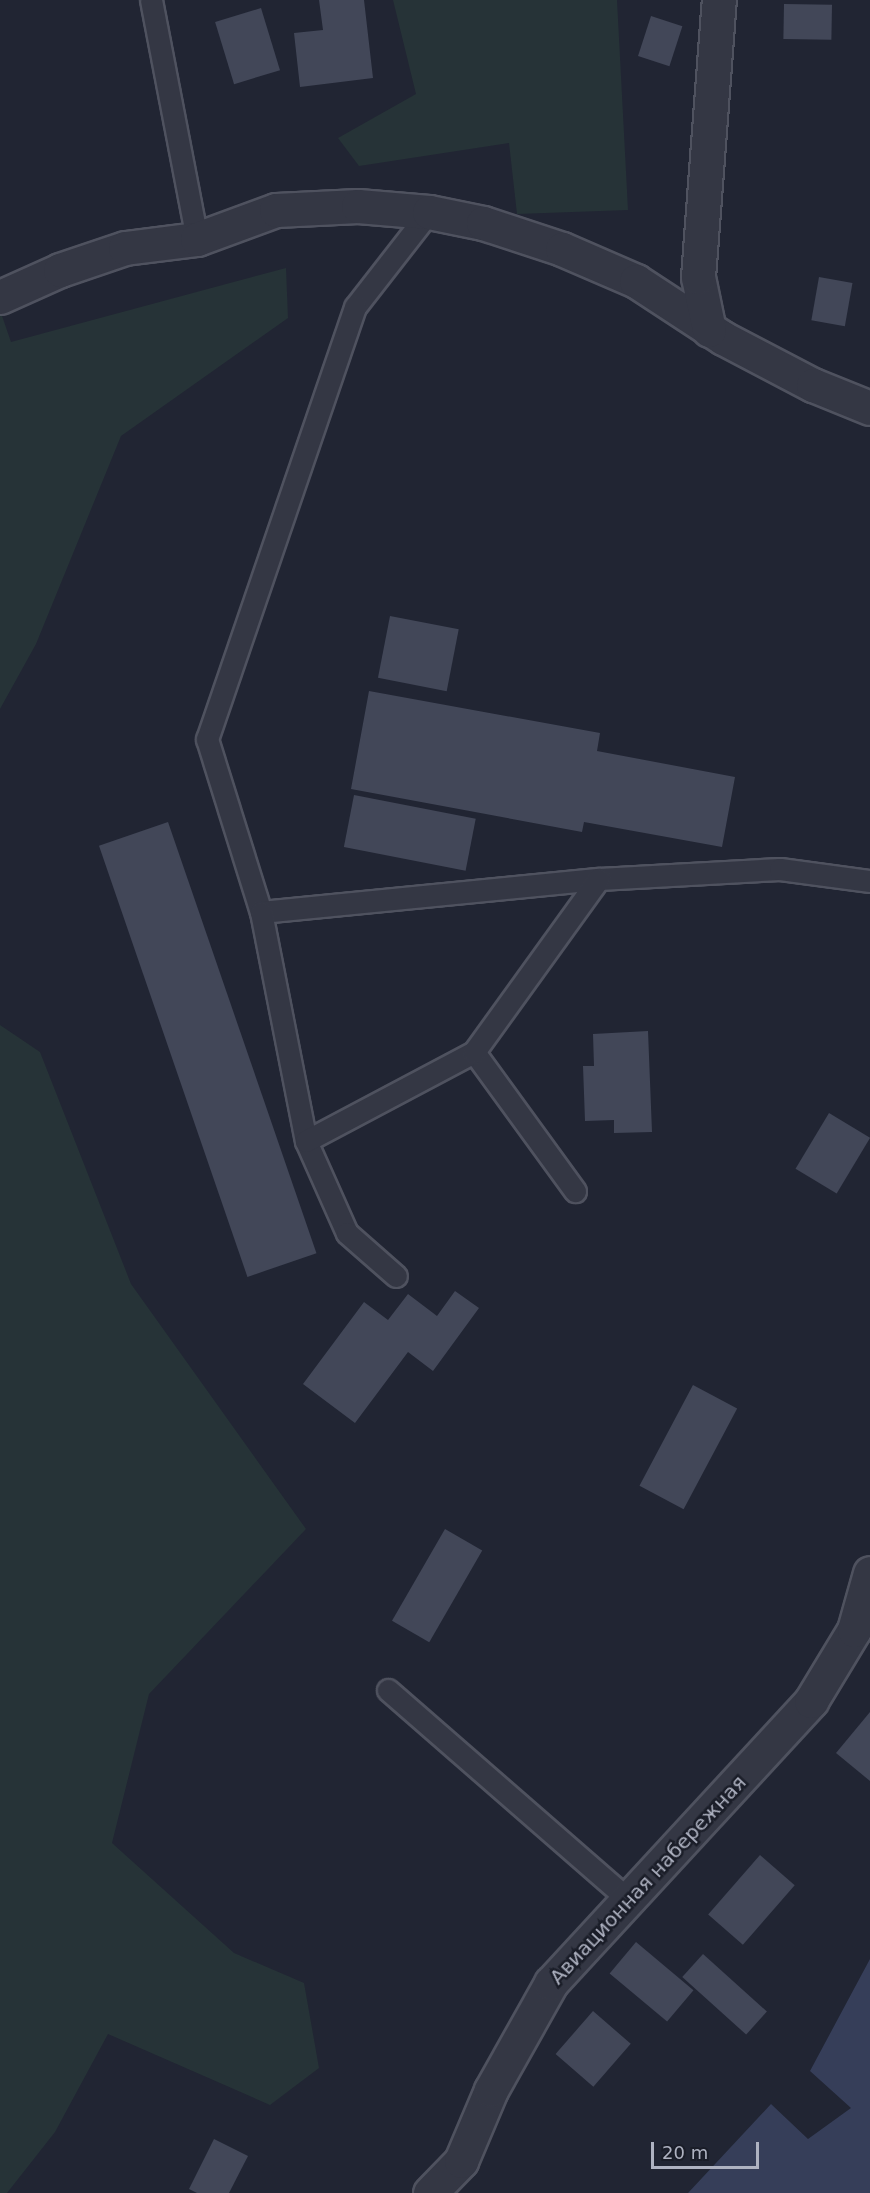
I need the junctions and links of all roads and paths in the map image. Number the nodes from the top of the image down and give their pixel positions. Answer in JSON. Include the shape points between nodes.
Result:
{"nodes":[{"id":1,"x":151,"y":0,"type":"edge"},
{"id":2,"x":718,"y":0,"type":"edge"},
{"id":3,"x":429,"y":212,"type":"junction"},
{"id":4,"x":197,"y":239,"type":"junction"},
{"id":5,"x":0,"y":297,"type":"edge"},
{"id":6,"x":709,"y":330,"type":"junction"},
{"id":7,"x":870,"y":408,"type":"edge"},
{"id":8,"x":599,"y":879,"type":"junction"},
{"id":9,"x":870,"y":881,"type":"edge"},
{"id":10,"x":261,"y":912,"type":"junction"},
{"id":11,"x":474,"y":1052,"type":"junction"},
{"id":12,"x":306,"y":1141,"type":"junction"},
{"id":13,"x":575,"y":1191,"type":"dead end"},
{"id":14,"x":396,"y":1276,"type":"dead end"},
{"id":15,"x":870,"y":1573,"type":"edge"},
{"id":16,"x":388,"y":1690,"type":"dead end"},
{"id":17,"x":628,"y":1899,"type":"junction"},
{"id":18,"x":430,"y":2193,"type":"edge"}],
"edges":[{"from":1,"to":4,"type":"lane"},
{"from":2,"to":6,"type":"street","via":[[698,277]]},
{"from":3,"to":4,"type":"street","via":[[358,206],[276,210]]},
{"from":3,"to":6,"type":"street","via":[[483,223],[562,249],[636,281]]},
{"from":3,"to":10,"type":"lane","via":[[355,307],[207,739]]},
{"from":4,"to":5,"type":"street","via":[[125,248],[60,270]]},
{"from":6,"to":7,"type":"street","via":[[813,385]]},
{"from":8,"to":9,"type":"lane","via":[[780,869]]},
{"from":8,"to":10,"type":"lane"},
{"from":8,"to":11,"type":"lane"},
{"from":10,"to":12,"type":"lane"},
{"from":11,"to":12,"type":"lane"},
{"from":11,"to":13,"type":"lane"},
{"from":12,"to":14,"type":"lane","via":[[347,1233]]},
{"from":15,"to":17,"type":"street","name":"Авиационная набережная","via":[[854,1630],[811,1701]]},
{"from":16,"to":17,"type":"lane"},
{"from":17,"to":18,"type":"street","name":"Авиационная набережная","via":[[551,1983],[491,2090],[461,2162]]}]}
